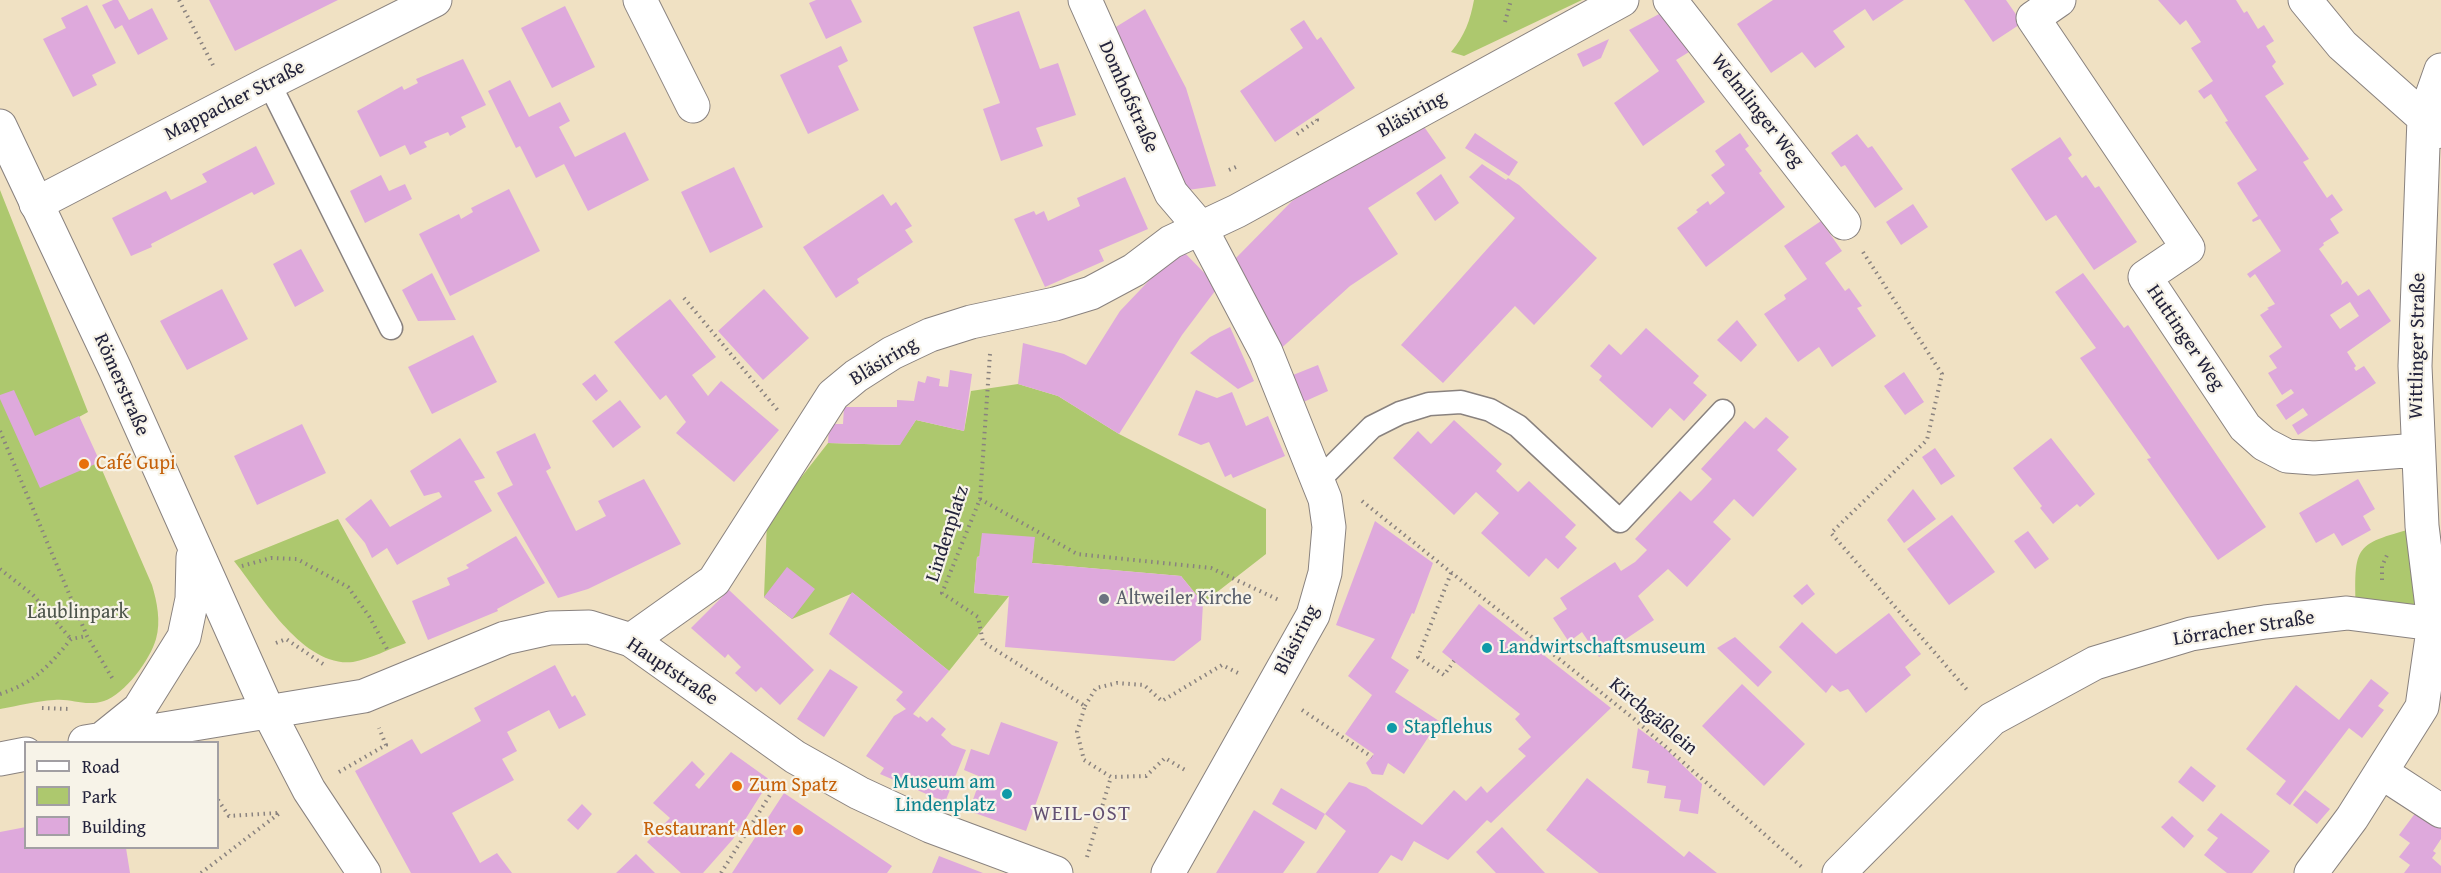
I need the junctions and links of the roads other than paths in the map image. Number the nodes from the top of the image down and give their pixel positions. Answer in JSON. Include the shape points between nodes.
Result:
{"nodes":[{"id":1,"x":435,"y":0,"type":"edge"},
{"id":2,"x":640,"y":0,"type":"edge"},
{"id":3,"x":1085,"y":0,"type":"edge"},
{"id":4,"x":1622,"y":0,"type":"edge"},
{"id":5,"x":1670,"y":0,"type":"edge"},
{"id":6,"x":2058,"y":0,"type":"edge"},
{"id":7,"x":2304,"y":0,"type":"edge"},
{"id":8,"x":2441,"y":70,"type":"edge"},
{"id":9,"x":269,"y":82,"type":"junction"},
{"id":10,"x":693,"y":106,"type":"dead end"},
{"id":11,"x":0,"y":126,"type":"edge"},
{"id":12,"x":2432,"y":128,"type":"edge"},
{"id":13,"x":1171,"y":193,"type":"joint"},
{"id":14,"x":36,"y":204,"type":"junction"},
{"id":15,"x":1844,"y":223,"type":"road end"},
{"id":16,"x":1200,"y":227,"type":"junction"},
{"id":17,"x":391,"y":328,"type":"dead end"},
{"id":18,"x":1723,"y":411,"type":"dead end"},
{"id":19,"x":2418,"y":450,"type":"junction"},
{"id":20,"x":1322,"y":490,"type":"junction"},
{"id":21,"x":193,"y":546,"type":"junction"},
{"id":22,"x":2437,"y":625,"type":"edge"},
{"id":23,"x":631,"y":640,"type":"junction"},
{"id":24,"x":268,"y":711,"type":"junction"},
{"id":25,"x":93,"y":741,"type":"edge"},
{"id":26,"x":24,"y":754,"type":"edge"},
{"id":27,"x":0,"y":759,"type":"edge"},
{"id":28,"x":2381,"y":772,"type":"junction"},
{"id":29,"x":2441,"y":812,"type":"edge"},
{"id":30,"x":1071,"y":867,"type":"edge"},
{"id":31,"x":364,"y":873,"type":"edge"},
{"id":32,"x":1168,"y":873,"type":"edge"},
{"id":33,"x":1839,"y":873,"type":"edge"},
{"id":34,"x":2311,"y":873,"type":"edge"}],
"edges":[{"from":1,"to":9,"type":"street","name":"Mappacher Straße"},
{"from":2,"to":10,"type":"street"},
{"from":3,"to":13,"type":"street","name":"Domhofstraße"},
{"from":4,"to":16,"type":"street","name":"Bläsiring","via":[[1237,211]]},
{"from":5,"to":15,"type":"street","name":"Welmlinger Weg"},
{"from":6,"to":19,"type":"street","name":"Huttinger Weg","via":[[2033,18],[2188,248],[2145,278],[2245,427],[2264,444],[2287,456],[2314,458]]},
{"from":7,"to":12,"type":"street","via":[[2342,45]]},
{"from":8,"to":12,"type":"street","name":"Wittlinger Straße"},
{"from":9,"to":14,"type":"street","name":"Mappacher Straße"},
{"from":9,"to":17,"type":"lane"},
{"from":11,"to":14,"type":"street","name":"Römerstraße"},
{"from":12,"to":19,"type":"street","name":"Wittlinger Straße","via":[[2415,366]]},
{"from":13,"to":16,"type":"street","name":"Bläsiring"},
{"from":14,"to":21,"type":"street","name":"Römerstraße"},
{"from":16,"to":20,"type":"street","name":"Bläsiring","via":[[1266,352]]},
{"from":16,"to":23,"type":"street","name":"Bläsiring","via":[[1091,293],[930,335],[856,376],[833,395],[714,581]]},
{"from":18,"to":20,"type":"lane","via":[[1620,521],[1518,426],[1490,410],[1461,402],[1429,404],[1400,412],[1372,427]]},
{"from":19,"to":22,"type":"street","name":"Wittlinger Straße","via":[[2422,526]]},
{"from":20,"to":32,"type":"street","name":"Bläsiring","via":[[1329,527],[1325,573],[1313,615]]},
{"from":21,"to":24,"type":"street","name":"Römerstraße"},
{"from":21,"to":25,"type":"street","via":[[192,599],[184,638],[139,709]]},
{"from":22,"to":28,"type":"street","name":"Wittlinger Straße","via":[[2422,707]]},
{"from":22,"to":33,"type":"street","name":"Lörracher Straße","via":[[2347,613],[2265,622],[2191,634],[2095,663],[1992,719]]},
{"from":23,"to":24,"type":"street","name":"Hauptstraße","via":[[589,627],[550,628],[504,638],[364,696]]},
{"from":23,"to":30,"type":"street","name":"Hauptstraße","via":[[795,757],[859,793],[930,826]]},
{"from":24,"to":25,"type":"street","name":"Hauptstraße"},
{"from":24,"to":31,"type":"street","name":"Römerstraße","via":[[309,790]]},
{"from":26,"to":27,"type":"street"},
{"from":28,"to":29,"type":"street"},
{"from":28,"to":34,"type":"street","name":"Wittlinger Straße"}]}
